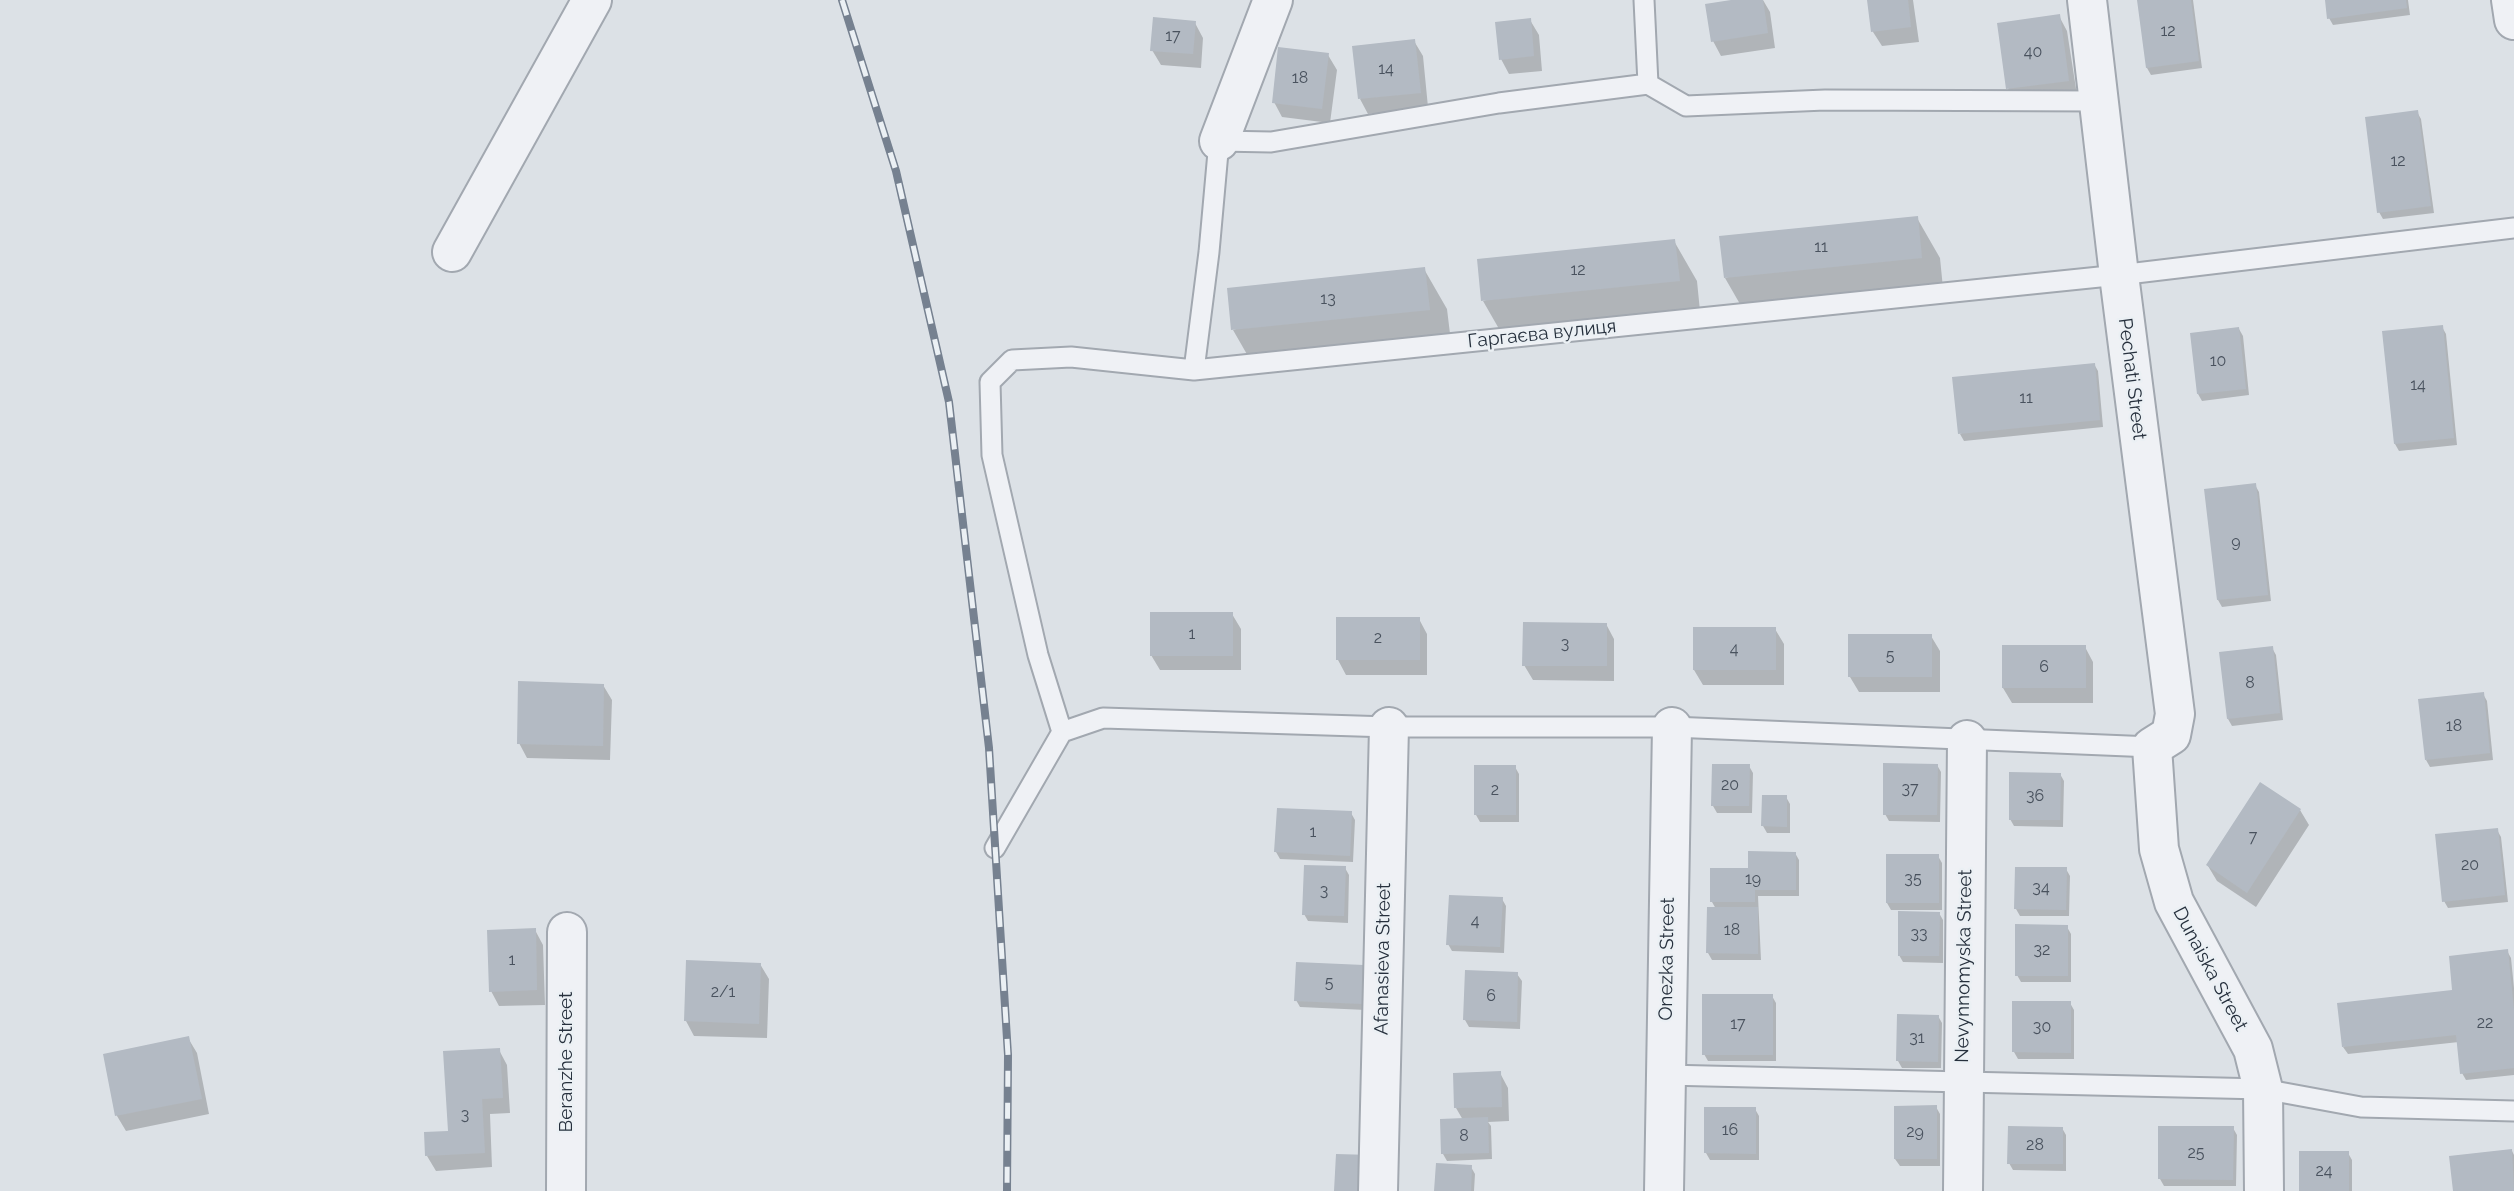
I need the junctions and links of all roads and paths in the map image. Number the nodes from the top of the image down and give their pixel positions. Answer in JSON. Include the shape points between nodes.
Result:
{"nodes":[{"id":1,"x":592,"y":0,"type":"edge"},
{"id":2,"x":1273,"y":0,"type":"edge"},
{"id":3,"x":1644,"y":0,"type":"edge"},
{"id":4,"x":2087,"y":0,"type":"edge"},
{"id":5,"x":2511,"y":0,"type":"edge"},
{"id":6,"x":2514,"y":20,"type":"edge"},
{"id":7,"x":1648,"y":84,"type":"junction"},
{"id":8,"x":2099,"y":101,"type":"junction"},
{"id":9,"x":1219,"y":141,"type":"junction"},
{"id":10,"x":2514,"y":228,"type":"edge"},
{"id":11,"x":452,"y":252,"type":"dead end"},
{"id":12,"x":2119,"y":275,"type":"junction"},
{"id":13,"x":1194,"y":370,"type":"junction"},
{"id":14,"x":1389,"y":727,"type":"junction"},
{"id":15,"x":1672,"y":727,"type":"junction"},
{"id":16,"x":1062,"y":732,"type":"junction"},
{"id":17,"x":1967,"y":740,"type":"junction"},
{"id":18,"x":2152,"y":747,"type":"junction"},
{"id":19,"x":995,"y":848,"type":"dead end"},
{"id":20,"x":567,"y":932,"type":"dead end"},
{"id":21,"x":1665,"y":1075,"type":"junction"},
{"id":22,"x":1963,"y":1083,"type":"junction"},
{"id":23,"x":2263,"y":1089,"type":"junction"},
{"id":24,"x":2514,"y":1111,"type":"edge"},
{"id":25,"x":566,"y":1191,"type":"edge"},
{"id":26,"x":1378,"y":1191,"type":"edge"},
{"id":27,"x":1664,"y":1191,"type":"edge"},
{"id":28,"x":1963,"y":1191,"type":"edge"},
{"id":29,"x":2264,"y":1191,"type":"edge"}],
"edges":[{"from":1,"to":11,"type":"street"},
{"from":2,"to":9,"type":"street"},
{"from":3,"to":7,"type":"lane"},
{"from":4,"to":8,"type":"street","name":"Pechati Street"},
{"from":5,"to":6,"type":"street"},
{"from":7,"to":8,"type":"lane","via":[[1686,106],[1825,100]]},
{"from":7,"to":9,"type":"lane","via":[[1499,103],[1271,142]]},
{"from":8,"to":12,"type":"street","name":"Pechati Street"},
{"from":9,"to":13,"type":"lane"},
{"from":10,"to":12,"type":"lane","name":"Гаргаєва вулиця"},
{"from":12,"to":13,"type":"lane","name":"Гаргаєва вулиця"},
{"from":12,"to":18,"type":"street","name":"Pechati Street","via":[[2175,714],[2171,735]]},
{"from":13,"to":16,"type":"lane","name":"Гаргаєва вулиця","via":[[1071,358],[1012,360],[990,382],[992,455],[1038,655]]},
{"from":14,"to":15,"type":"lane"},
{"from":14,"to":16,"type":"lane","via":[[1103,718]]},
{"from":14,"to":26,"type":"street","name":"Afanasieva Street"},
{"from":15,"to":17,"type":"lane"},
{"from":15,"to":21,"type":"street","name":"Onezka Street"},
{"from":16,"to":19,"type":"lane"},
{"from":17,"to":18,"type":"lane"},
{"from":17,"to":22,"type":"street","name":"Nevynnomyska Street"},
{"from":18,"to":23,"type":"street","name":"Dunaiska Street","via":[[2158,849],[2175,902],[2253,1049]]},
{"from":20,"to":25,"type":"street","name":"Beranzhe Street"},
{"from":21,"to":22,"type":"lane"},
{"from":21,"to":27,"type":"street","name":"Onezka Street"},
{"from":22,"to":23,"type":"lane"},
{"from":22,"to":28,"type":"street","name":"Nevynnomyska Street"},
{"from":23,"to":24,"type":"lane","via":[[2361,1107]]},
{"from":23,"to":29,"type":"street","name":"Dunaiska Street"}]}
